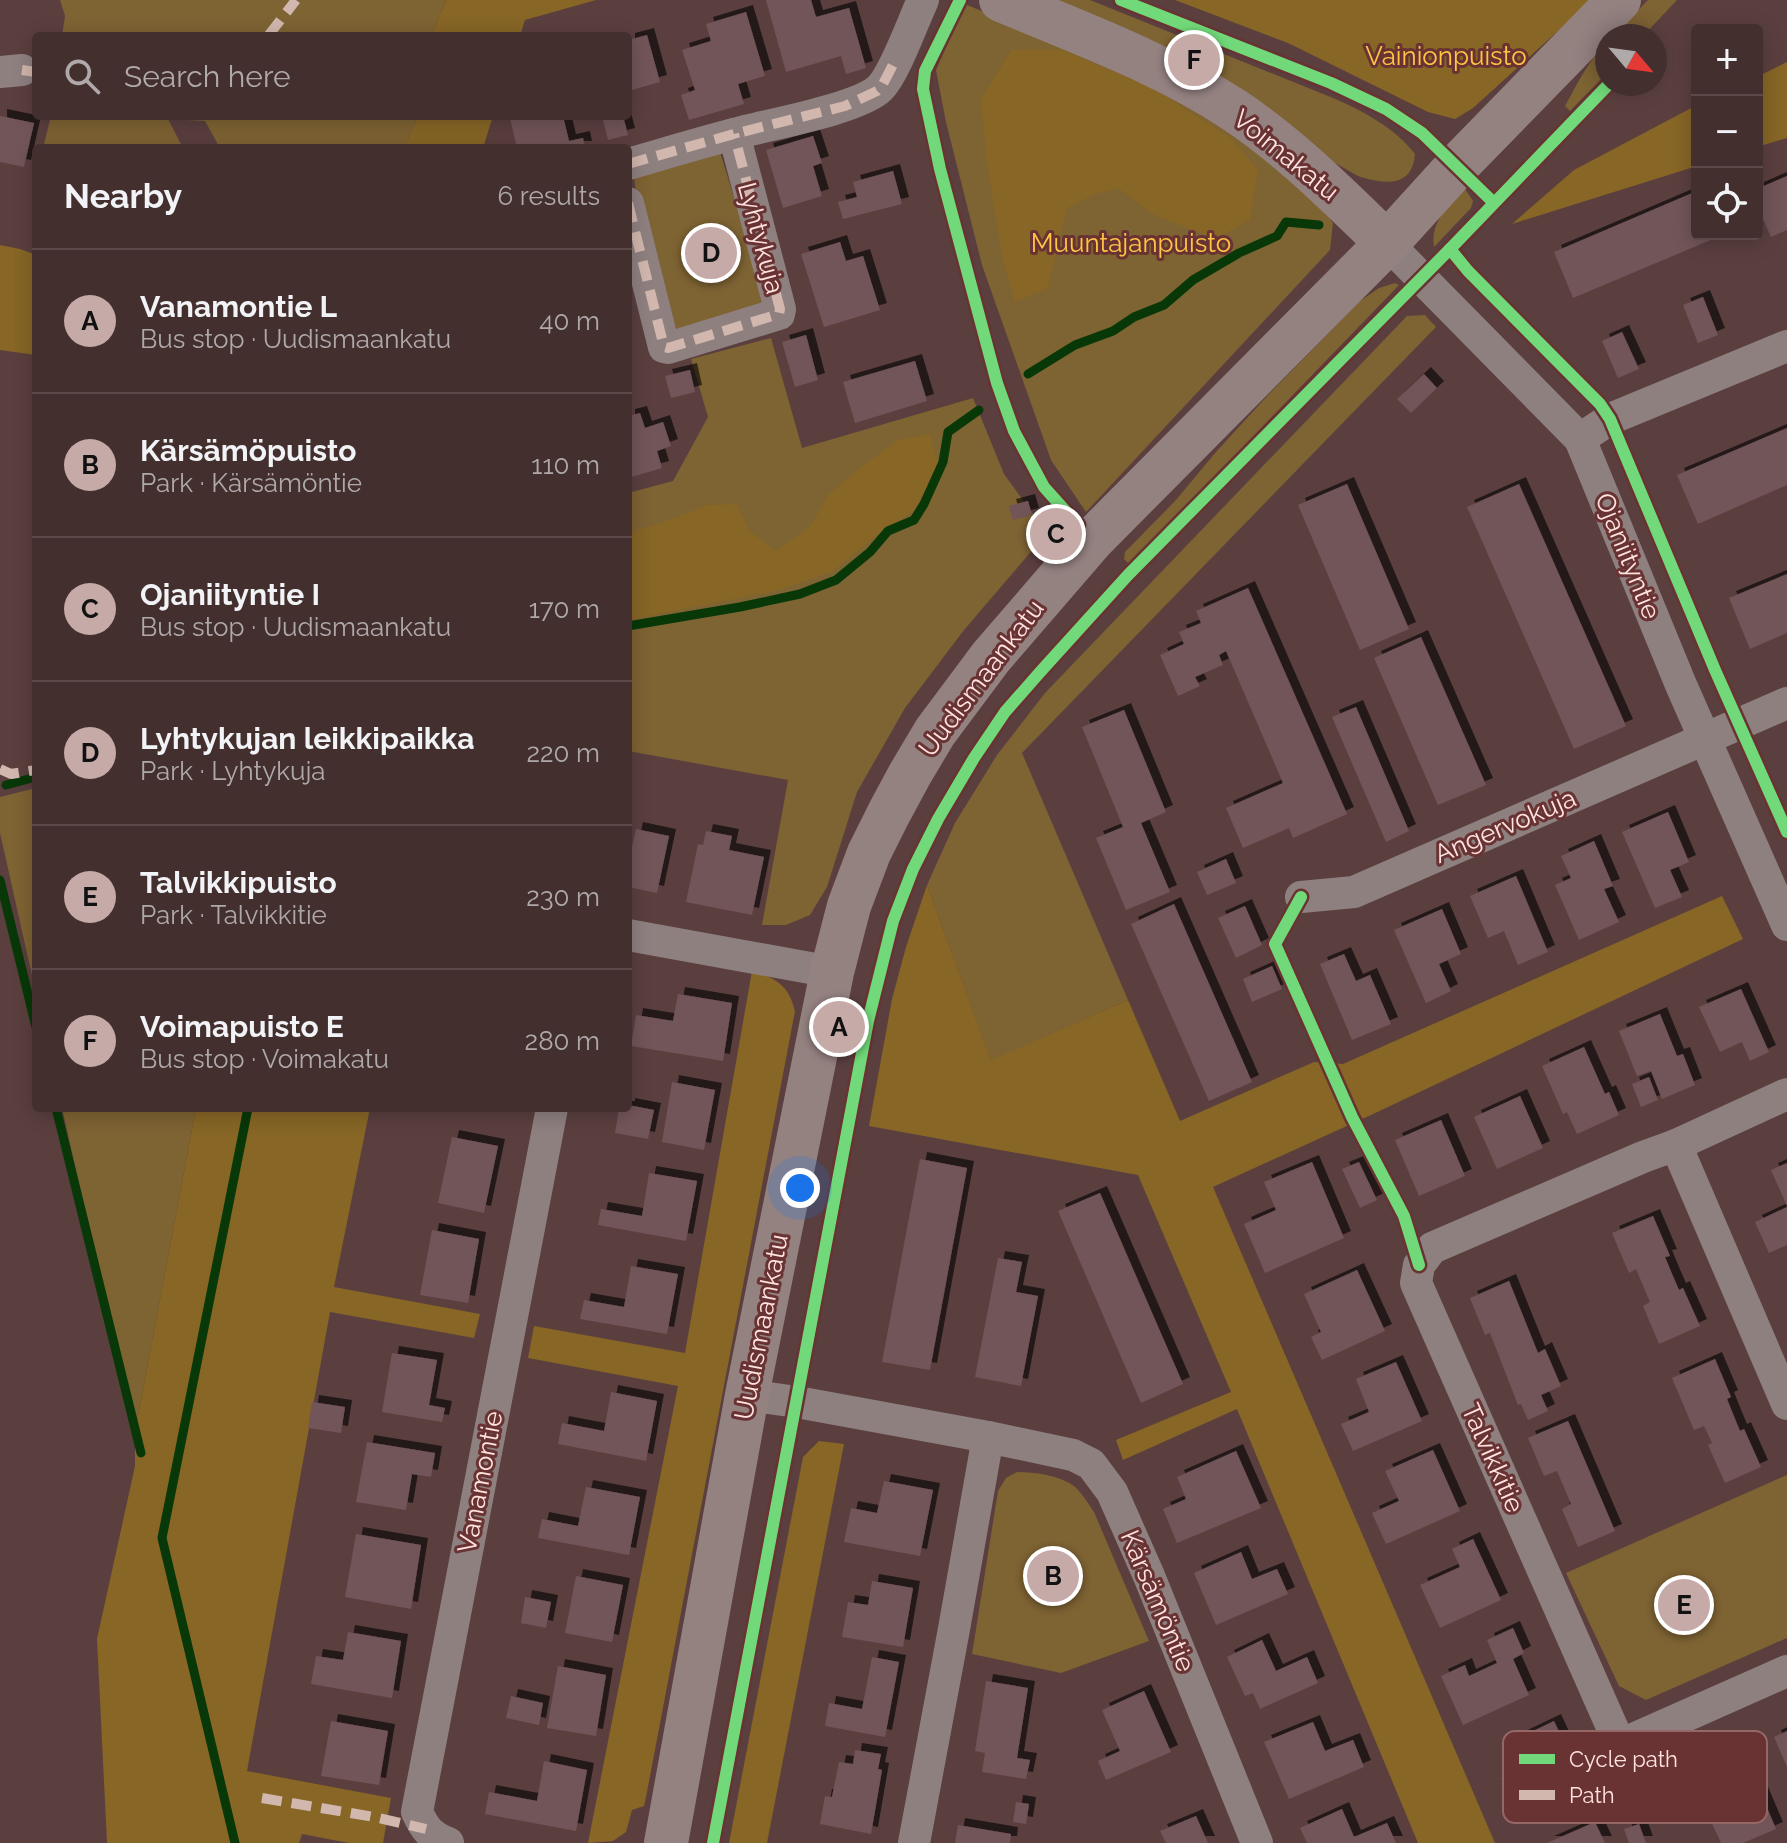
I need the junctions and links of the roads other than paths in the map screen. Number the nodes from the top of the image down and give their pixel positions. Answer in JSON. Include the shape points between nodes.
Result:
{"nodes":[{"id":1,"x":923,"y":0,"type":"edge"},
{"id":2,"x":1001,"y":0,"type":"edge"},
{"id":3,"x":1619,"y":0,"type":"edge"},
{"id":4,"x":734,"y":134,"type":"junction"},
{"id":5,"x":632,"y":163,"type":"edge"},
{"id":6,"x":632,"y":219,"type":"edge"},
{"id":7,"x":1387,"y":243,"type":"junction"},
{"id":8,"x":1787,"y":346,"type":"edge"},
{"id":9,"x":1580,"y":439,"type":"junction"},
{"id":10,"x":1787,"y":703,"type":"edge"},
{"id":11,"x":1705,"y":739,"type":"junction"},
{"id":12,"x":1301,"y":897,"type":"dead end"},
{"id":13,"x":1787,"y":925,"type":"edge"},
{"id":14,"x":632,"y":936,"type":"edge"},
{"id":15,"x":832,"y":972,"type":"junction"},
{"id":16,"x":1787,"y":1094,"type":"edge"},
{"id":17,"x":551,"y":1112,"type":"edge"},
{"id":18,"x":1676,"y":1145,"type":"junction"},
{"id":19,"x":747,"y":1395,"type":"junction"},
{"id":20,"x":1787,"y":1404,"type":"edge"},
{"id":21,"x":988,"y":1437,"type":"junction"},
{"id":22,"x":1787,"y":1671,"type":"edge"},
{"id":23,"x":1614,"y":1731,"type":"edge"},
{"id":24,"x":1652,"y":1731,"type":"edge"},
{"id":25,"x":448,"y":1843,"type":"edge"},
{"id":26,"x":666,"y":1843,"type":"edge"},
{"id":27,"x":914,"y":1843,"type":"edge"},
{"id":28,"x":1257,"y":1843,"type":"edge"}],
"edges":[{"from":1,"to":4,"type":"street","via":[[877,91],[845,106]]},
{"from":2,"to":7,"type":"street","name":"Voimakatu","via":[[1157,67],[1237,112]]},
{"from":3,"to":7,"type":"street","name":"Uudismaankatu"},
{"from":4,"to":5,"type":"street"},
{"from":4,"to":6,"type":"street","name":"Lyhtykuja","via":[[779,314],[664,347]]},
{"from":7,"to":9,"type":"street","name":"Ojaniityntie"},
{"from":7,"to":15,"type":"street","name":"Uudismaankatu","via":[[1092,540],[963,693],[910,774],[869,853]]},
{"from":8,"to":9,"type":"street","via":[[1610,419]]},
{"from":9,"to":11,"type":"street","name":"Ojaniityntie"},
{"from":10,"to":11,"type":"street","name":"Angervokuja"},
{"from":11,"to":12,"type":"street","name":"Angervokuja","via":[[1354,892]]},
{"from":11,"to":13,"type":"street","name":"Ojaniityntie"},
{"from":14,"to":15,"type":"street"},
{"from":15,"to":19,"type":"street","name":"Uudismaankatu"},
{"from":16,"to":18,"type":"street","name":"Talvikkitie"},
{"from":17,"to":25,"type":"street","name":"Vanamontie","via":[[417,1812],[426,1829]]},
{"from":18,"to":20,"type":"street"},
{"from":18,"to":23,"type":"street","name":"Talvikkitie","via":[[1432,1248],[1419,1265],[1416,1283]]},
{"from":19,"to":21,"type":"street","name":"Kärsämöntie"},
{"from":19,"to":26,"type":"street","name":"Uudismaankatu"},
{"from":21,"to":27,"type":"street"},
{"from":21,"to":28,"type":"street","name":"Kärsämöntie","via":[[1073,1455],[1091,1464],[1112,1492]]},
{"from":22,"to":24,"type":"street","name":"Talvikkitie"}]}
